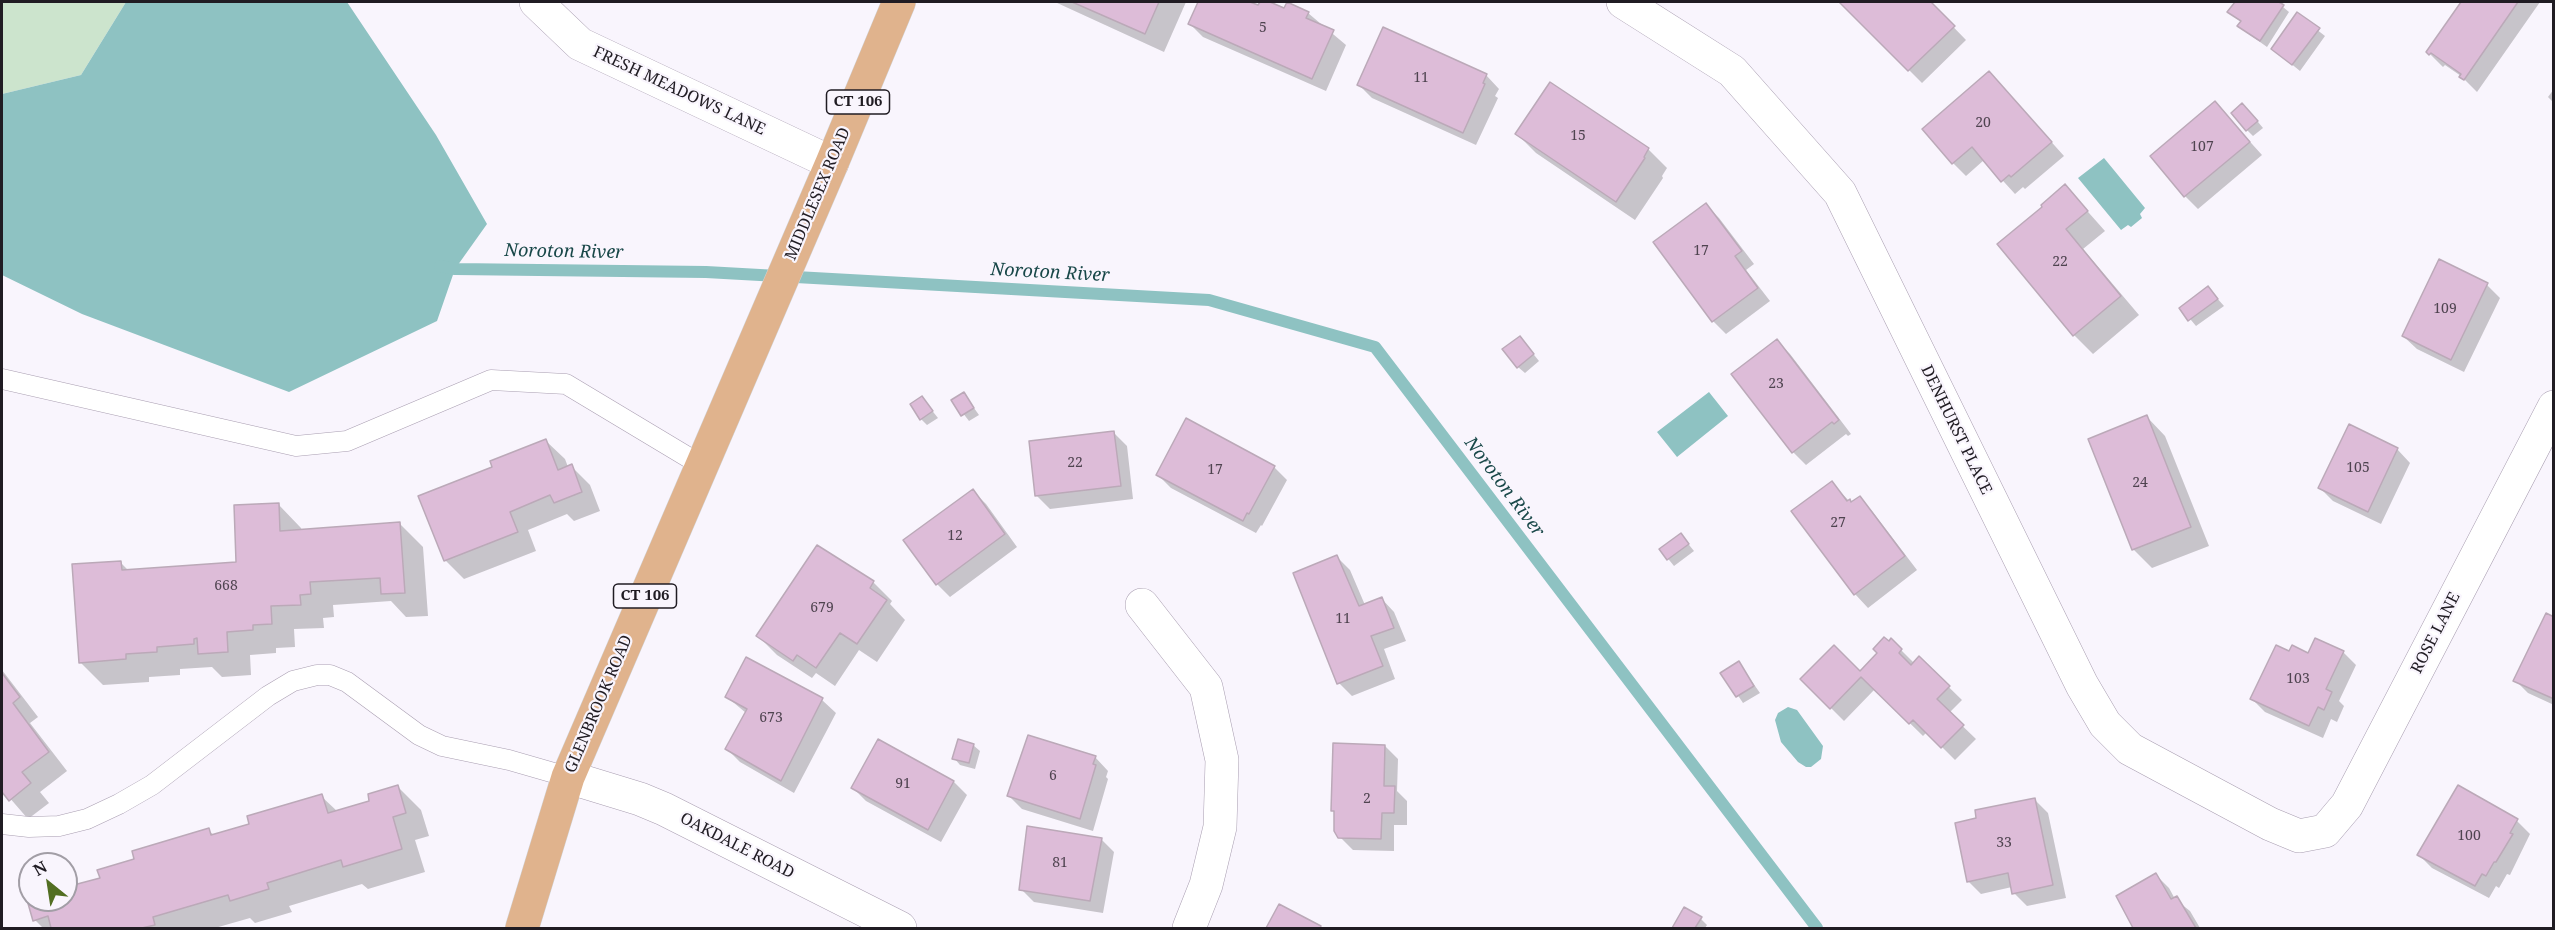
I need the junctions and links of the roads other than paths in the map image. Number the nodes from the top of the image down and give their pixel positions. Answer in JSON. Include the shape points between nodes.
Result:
{"nodes":[{"id":1,"x":536,"y":2,"type":"edge"},
{"id":2,"x":899,"y":2,"type":"edge"},
{"id":3,"x":1623,"y":2,"type":"edge"},
{"id":4,"x":832,"y":163,"type":"junction"},
{"id":5,"x":764,"y":320,"type":"joint"},
{"id":6,"x":2,"y":379,"type":"edge"},
{"id":7,"x":2553,"y":406,"type":"edge"},
{"id":8,"x":701,"y":465,"type":"junction"},
{"id":9,"x":1142,"y":605,"type":"dead end"},
{"id":10,"x":568,"y":777,"type":"junction"},
{"id":11,"x":2,"y":824,"type":"edge"},
{"id":12,"x":2299,"y":836,"type":"joint"},
{"id":13,"x":522,"y":928,"type":"edge"},
{"id":14,"x":900,"y":928,"type":"edge"},
{"id":15,"x":1189,"y":928,"type":"edge"}],
"edges":[{"from":1,"to":4,"type":"street","name":"FRESH MEADOWS LANE","via":[[580,44]]},
{"from":2,"to":4,"type":"main road","name":"MIDDLESEX ROAD","number":"CT 106"},
{"from":3,"to":12,"type":"street","name":"DENHURST PLACE","via":[[1732,71],[1840,193],[2082,685],[2105,724],[2130,749]]},
{"from":4,"to":5,"type":"main road","name":"MIDDLESEX ROAD","number":"CT 106"},
{"from":5,"to":8,"type":"main road","name":"GLENBROOK ROAD","number":"CT 106"},
{"from":6,"to":8,"type":"lane","via":[[296,446],[347,441],[491,380],[566,384]]},
{"from":7,"to":12,"type":"street","name":"ROSE LANE","via":[[2347,804],[2325,831]]},
{"from":8,"to":10,"type":"main road","name":"GLENBROOK ROAD","number":"CT 106"},
{"from":9,"to":15,"type":"street","via":[[1206,687],[1222,760],[1220,826],[1206,885]]},
{"from":10,"to":11,"type":"lane","via":[[442,746],[419,735],[347,681],[317,675],[293,681],[268,696],[152,785],[119,804],[87,819],[59,826]]},
{"from":10,"to":13,"type":"main road","name":"GLENBROOK ROAD","number":"CT 106"},
{"from":10,"to":14,"type":"street","name":"OAKDALE ROAD","via":[[664,809]]}]}
